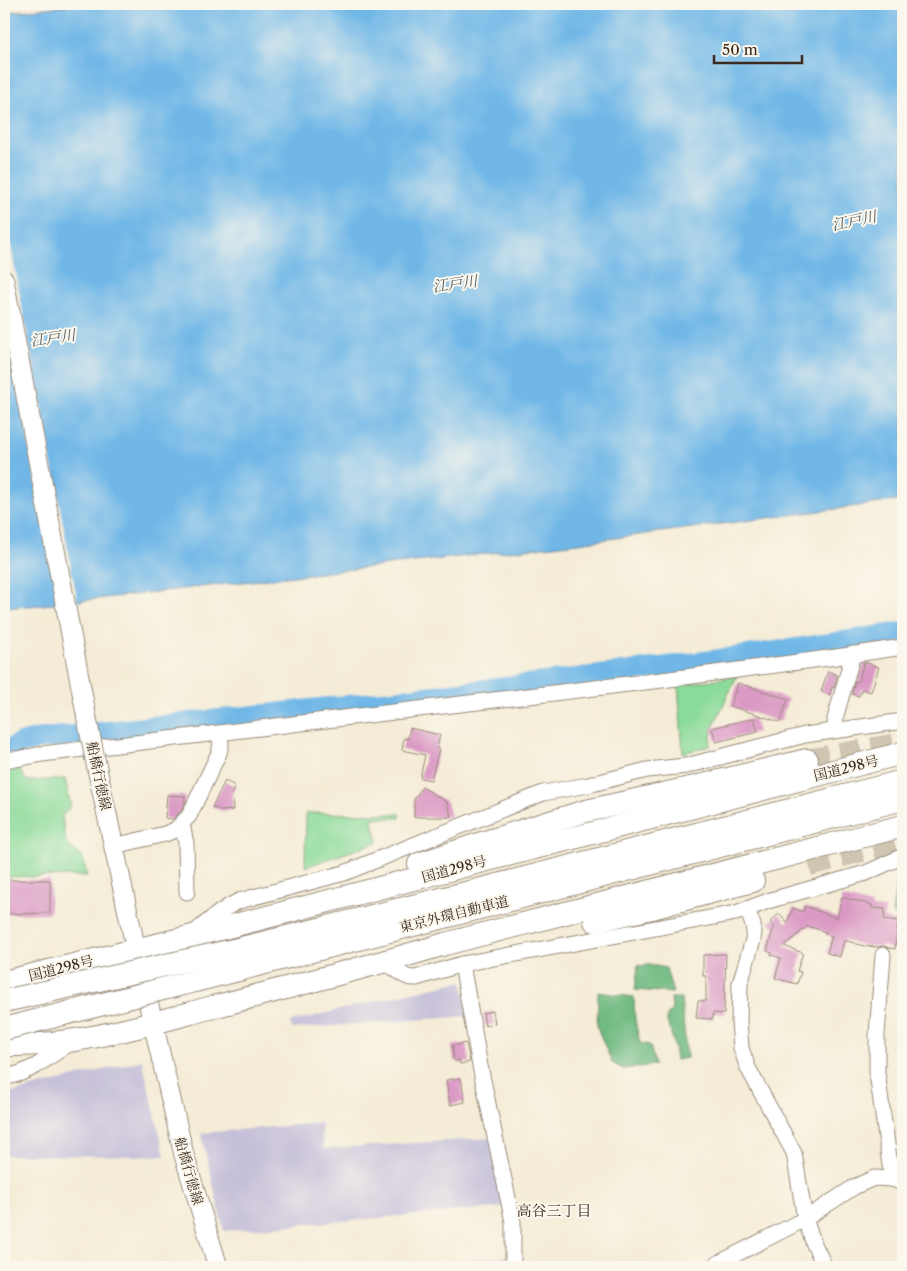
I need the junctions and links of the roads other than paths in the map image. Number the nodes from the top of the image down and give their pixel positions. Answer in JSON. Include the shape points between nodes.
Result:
{"nodes":[{"id":1,"x":4,"y":280,"type":"edge"},
{"id":2,"x":903,"y":646,"type":"edge"},
{"id":3,"x":853,"y":654,"type":"junction"},
{"id":4,"x":903,"y":721,"type":"edge"},
{"id":5,"x":836,"y":730,"type":"junction"},
{"id":6,"x":220,"y":734,"type":"junction"},
{"id":7,"x":903,"y":753,"type":"edge"},
{"id":8,"x":6,"y":759,"type":"edge"},
{"id":9,"x":807,"y":760,"type":"tunnel mouth"},
{"id":10,"x":903,"y":781,"type":"edge"},
{"id":11,"x":903,"y":799,"type":"edge"},
{"id":12,"x":182,"y":824,"type":"junction"},
{"id":13,"x":903,"y":826,"type":"edge"},
{"id":14,"x":114,"y":846,"type":"junction"},
{"id":15,"x":903,"y":856,"type":"edge"},
{"id":16,"x":809,"y":865,"type":"tunnel mouth"},
{"id":17,"x":187,"y":892,"type":"dead end"},
{"id":18,"x":316,"y":904,"type":"junction"},
{"id":19,"x":747,"y":909,"type":"junction"},
{"id":20,"x":189,"y":937,"type":"junction"},
{"id":21,"x":445,"y":944,"type":"junction"},
{"id":22,"x":136,"y":950,"type":"junction"},
{"id":23,"x":883,"y":955,"type":"dead end"},
{"id":24,"x":240,"y":959,"type":"junction"},
{"id":25,"x":382,"y":962,"type":"junction"},
{"id":26,"x":462,"y":964,"type":"junction"},
{"id":27,"x":4,"y":982,"type":"edge"},
{"id":28,"x":4,"y":1001,"type":"edge"},
{"id":29,"x":152,"y":1023,"type":"junction"},
{"id":30,"x":4,"y":1030,"type":"edge"},
{"id":31,"x":76,"y":1040,"type":"junction"},
{"id":32,"x":4,"y":1045,"type":"edge"},
{"id":33,"x":4,"y":1078,"type":"edge"},
{"id":34,"x":898,"y":1181,"type":"edge"},
{"id":35,"x":805,"y":1219,"type":"junction"},
{"id":36,"x":218,"y":1267,"type":"edge"},
{"id":37,"x":513,"y":1267,"type":"edge"},
{"id":38,"x":711,"y":1267,"type":"edge"},
{"id":39,"x":825,"y":1267,"type":"edge"}],
"edges":[{"from":1,"to":14,"type":"main road","name":"船橋行徳線","bridge":true},
{"from":2,"to":3,"type":"street"},
{"from":3,"to":5,"type":"street","via":[[835,719]]},
{"from":3,"to":6,"type":"street","via":[[652,682]]},
{"from":4,"to":5,"type":"street"},
{"from":5,"to":20,"type":"street","via":[[686,766],[647,770],[536,795],[344,873],[229,906]]},
{"from":6,"to":8,"type":"street"},
{"from":6,"to":12,"type":"street","via":[[219,753],[189,816]]},
{"from":7,"to":18,"type":"highway","name":"国道298号"},
{"from":9,"to":18,"type":"highway","via":[[586,811],[433,859]]},
{"from":10,"to":24,"type":"highway","name":"東京外環自動車道","via":[[478,890]]},
{"from":11,"to":24,"type":"highway","name":"東京外環自動車道"},
{"from":12,"to":14,"type":"street","via":[[165,834]]},
{"from":12,"to":17,"type":"street","via":[[186,842]]},
{"from":13,"to":21,"type":"highway"},
{"from":14,"to":22,"type":"main road","name":"船橋行徳線"},
{"from":15,"to":19,"type":"street","via":[[866,873]]},
{"from":16,"to":21,"type":"highway","via":[[604,919]]},
{"from":18,"to":20,"type":"highway","name":"国道298号"},
{"from":19,"to":26,"type":"street"},
{"from":19,"to":35,"type":"street","via":[[754,932],[740,983],[741,1048],[748,1068],[794,1153]]},
{"from":20,"to":22,"type":"highway","name":"国道298号"},
{"from":21,"to":25,"type":"highway"},
{"from":22,"to":27,"type":"highway","name":"国道298号"},
{"from":22,"to":29,"type":"main road","name":"船橋行徳線"},
{"from":23,"to":34,"type":"street","via":[[877,1073]]},
{"from":24,"to":28,"type":"highway","name":"東京外環自動車道","bridge":true},
{"from":24,"to":30,"type":"highway","name":"東京外環自動車道","bridge":true},
{"from":25,"to":26,"type":"street","via":[[410,978]]},
{"from":25,"to":29,"type":"highway"},
{"from":26,"to":37,"type":"street","via":[[513,1222]]},
{"from":29,"to":31,"type":"highway"},
{"from":29,"to":36,"type":"main road","name":"船橋行徳線","via":[[184,1156]]},
{"from":31,"to":32,"type":"highway"},
{"from":31,"to":33,"type":"street","via":[[36,1066]]},
{"from":34,"to":35,"type":"street","via":[[874,1178]]},
{"from":35,"to":38,"type":"street"},
{"from":35,"to":39,"type":"street"}]}
